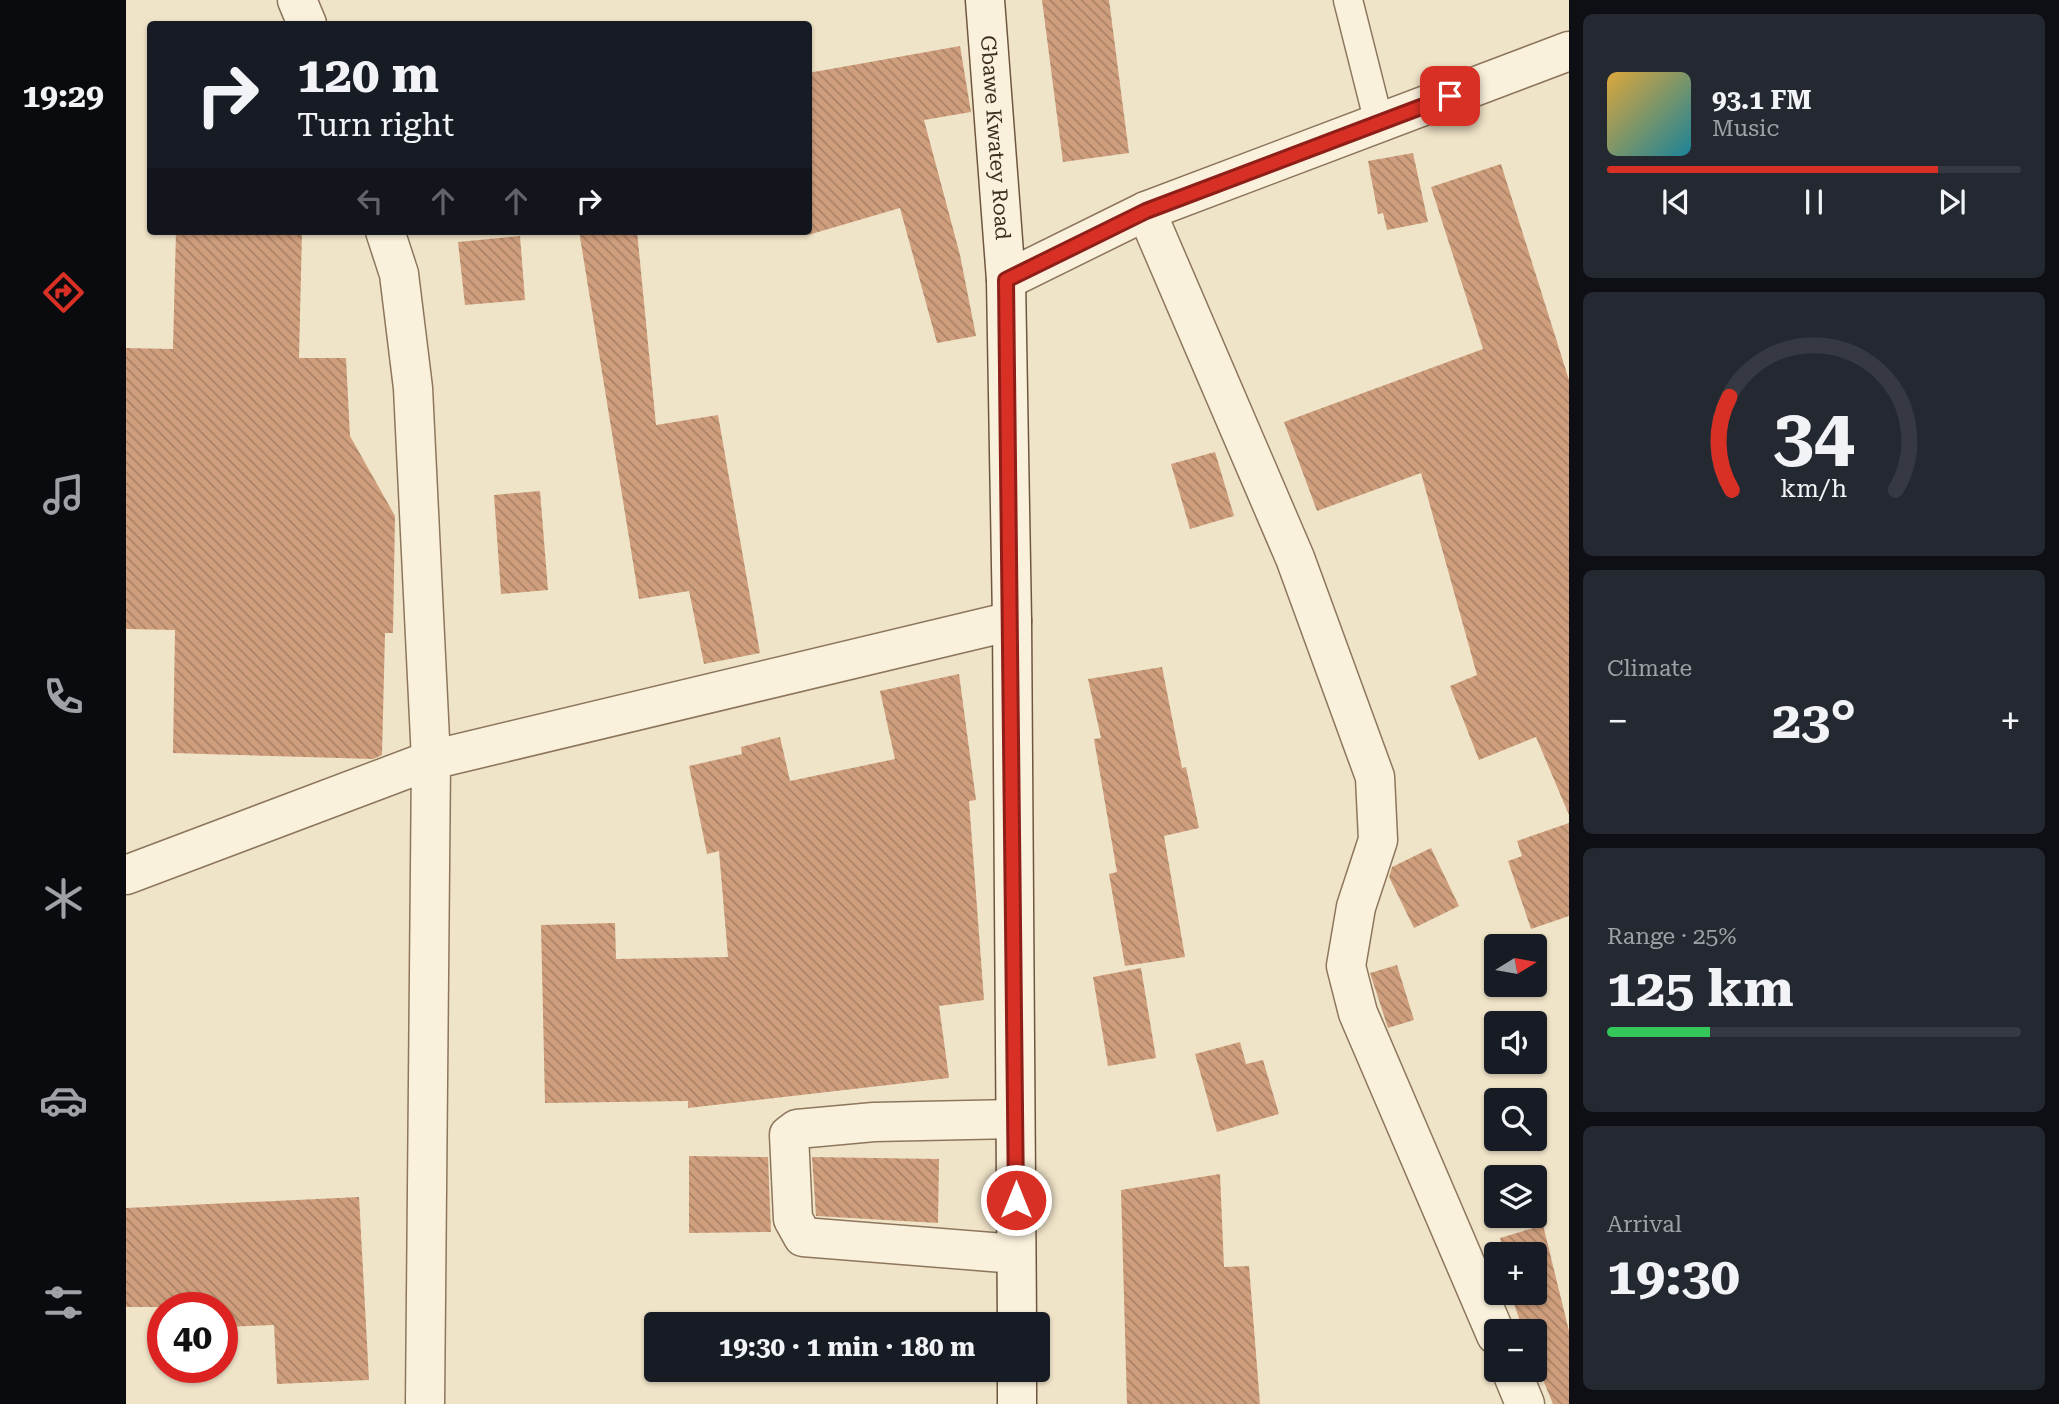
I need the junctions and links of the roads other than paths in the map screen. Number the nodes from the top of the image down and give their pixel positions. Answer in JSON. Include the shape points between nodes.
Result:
{"nodes":[{"id":1,"x":297,"y":0,"type":"edge"},
{"id":2,"x":985,"y":0,"type":"edge"},
{"id":3,"x":1348,"y":0,"type":"edge"},
{"id":4,"x":306,"y":21,"type":"edge"},
{"id":5,"x":1569,"y":51,"type":"edge"},
{"id":6,"x":1379,"y":123,"type":"junction"},
{"id":7,"x":1146,"y":211,"type":"junction"},
{"id":8,"x":386,"y":235,"type":"edge"},
{"id":9,"x":1006,"y":280,"type":"junction"},
{"id":10,"x":1012,"y":621,"type":"junction"},
{"id":11,"x":432,"y":760,"type":"junction"},
{"id":12,"x":126,"y":875,"type":"edge"},
{"id":13,"x":1015,"y":1119,"type":"junction"},
{"id":14,"x":1016,"y":1254,"type":"junction"},
{"id":15,"x":1017,"y":1312,"type":"edge"},
{"id":16,"x":1489,"y":1319,"type":"edge"},
{"id":17,"x":1017,"y":1382,"type":"edge"},
{"id":18,"x":1516,"y":1382,"type":"edge"},
{"id":19,"x":425,"y":1404,"type":"edge"},
{"id":20,"x":1017,"y":1404,"type":"edge"},
{"id":21,"x":1525,"y":1404,"type":"edge"}],
"edges":[{"from":1,"to":4,"type":"street"},
{"from":2,"to":9,"type":"street","name":"Gbawe Kwatey Road"},
{"from":3,"to":6,"type":"lane"},
{"from":5,"to":6,"type":"street"},
{"from":6,"to":7,"type":"street"},
{"from":7,"to":9,"type":"street"},
{"from":7,"to":16,"type":"street","via":[[1295,558],[1375,777],[1378,840],[1356,907],[1346,966],[1358,1013]]},
{"from":8,"to":11,"type":"street","via":[[399,274],[412,388]]},
{"from":9,"to":10,"type":"street","name":"Gbawe Kwatey Road"},
{"from":10,"to":11,"type":"street"},
{"from":10,"to":13,"type":"street","name":"Gbawe Kwatey Road"},
{"from":11,"to":12,"type":"street"},
{"from":11,"to":19,"type":"street"},
{"from":13,"to":14,"type":"street","name":"Gbawe Kwatey Road"},
{"from":13,"to":14,"type":"street","via":[[874,1122],[797,1129],[789,1135],[793,1219],[803,1237]]},
{"from":14,"to":15,"type":"street","name":"Gbawe Kwatey Road"},
{"from":17,"to":20,"type":"street"},
{"from":18,"to":21,"type":"street"}]}
